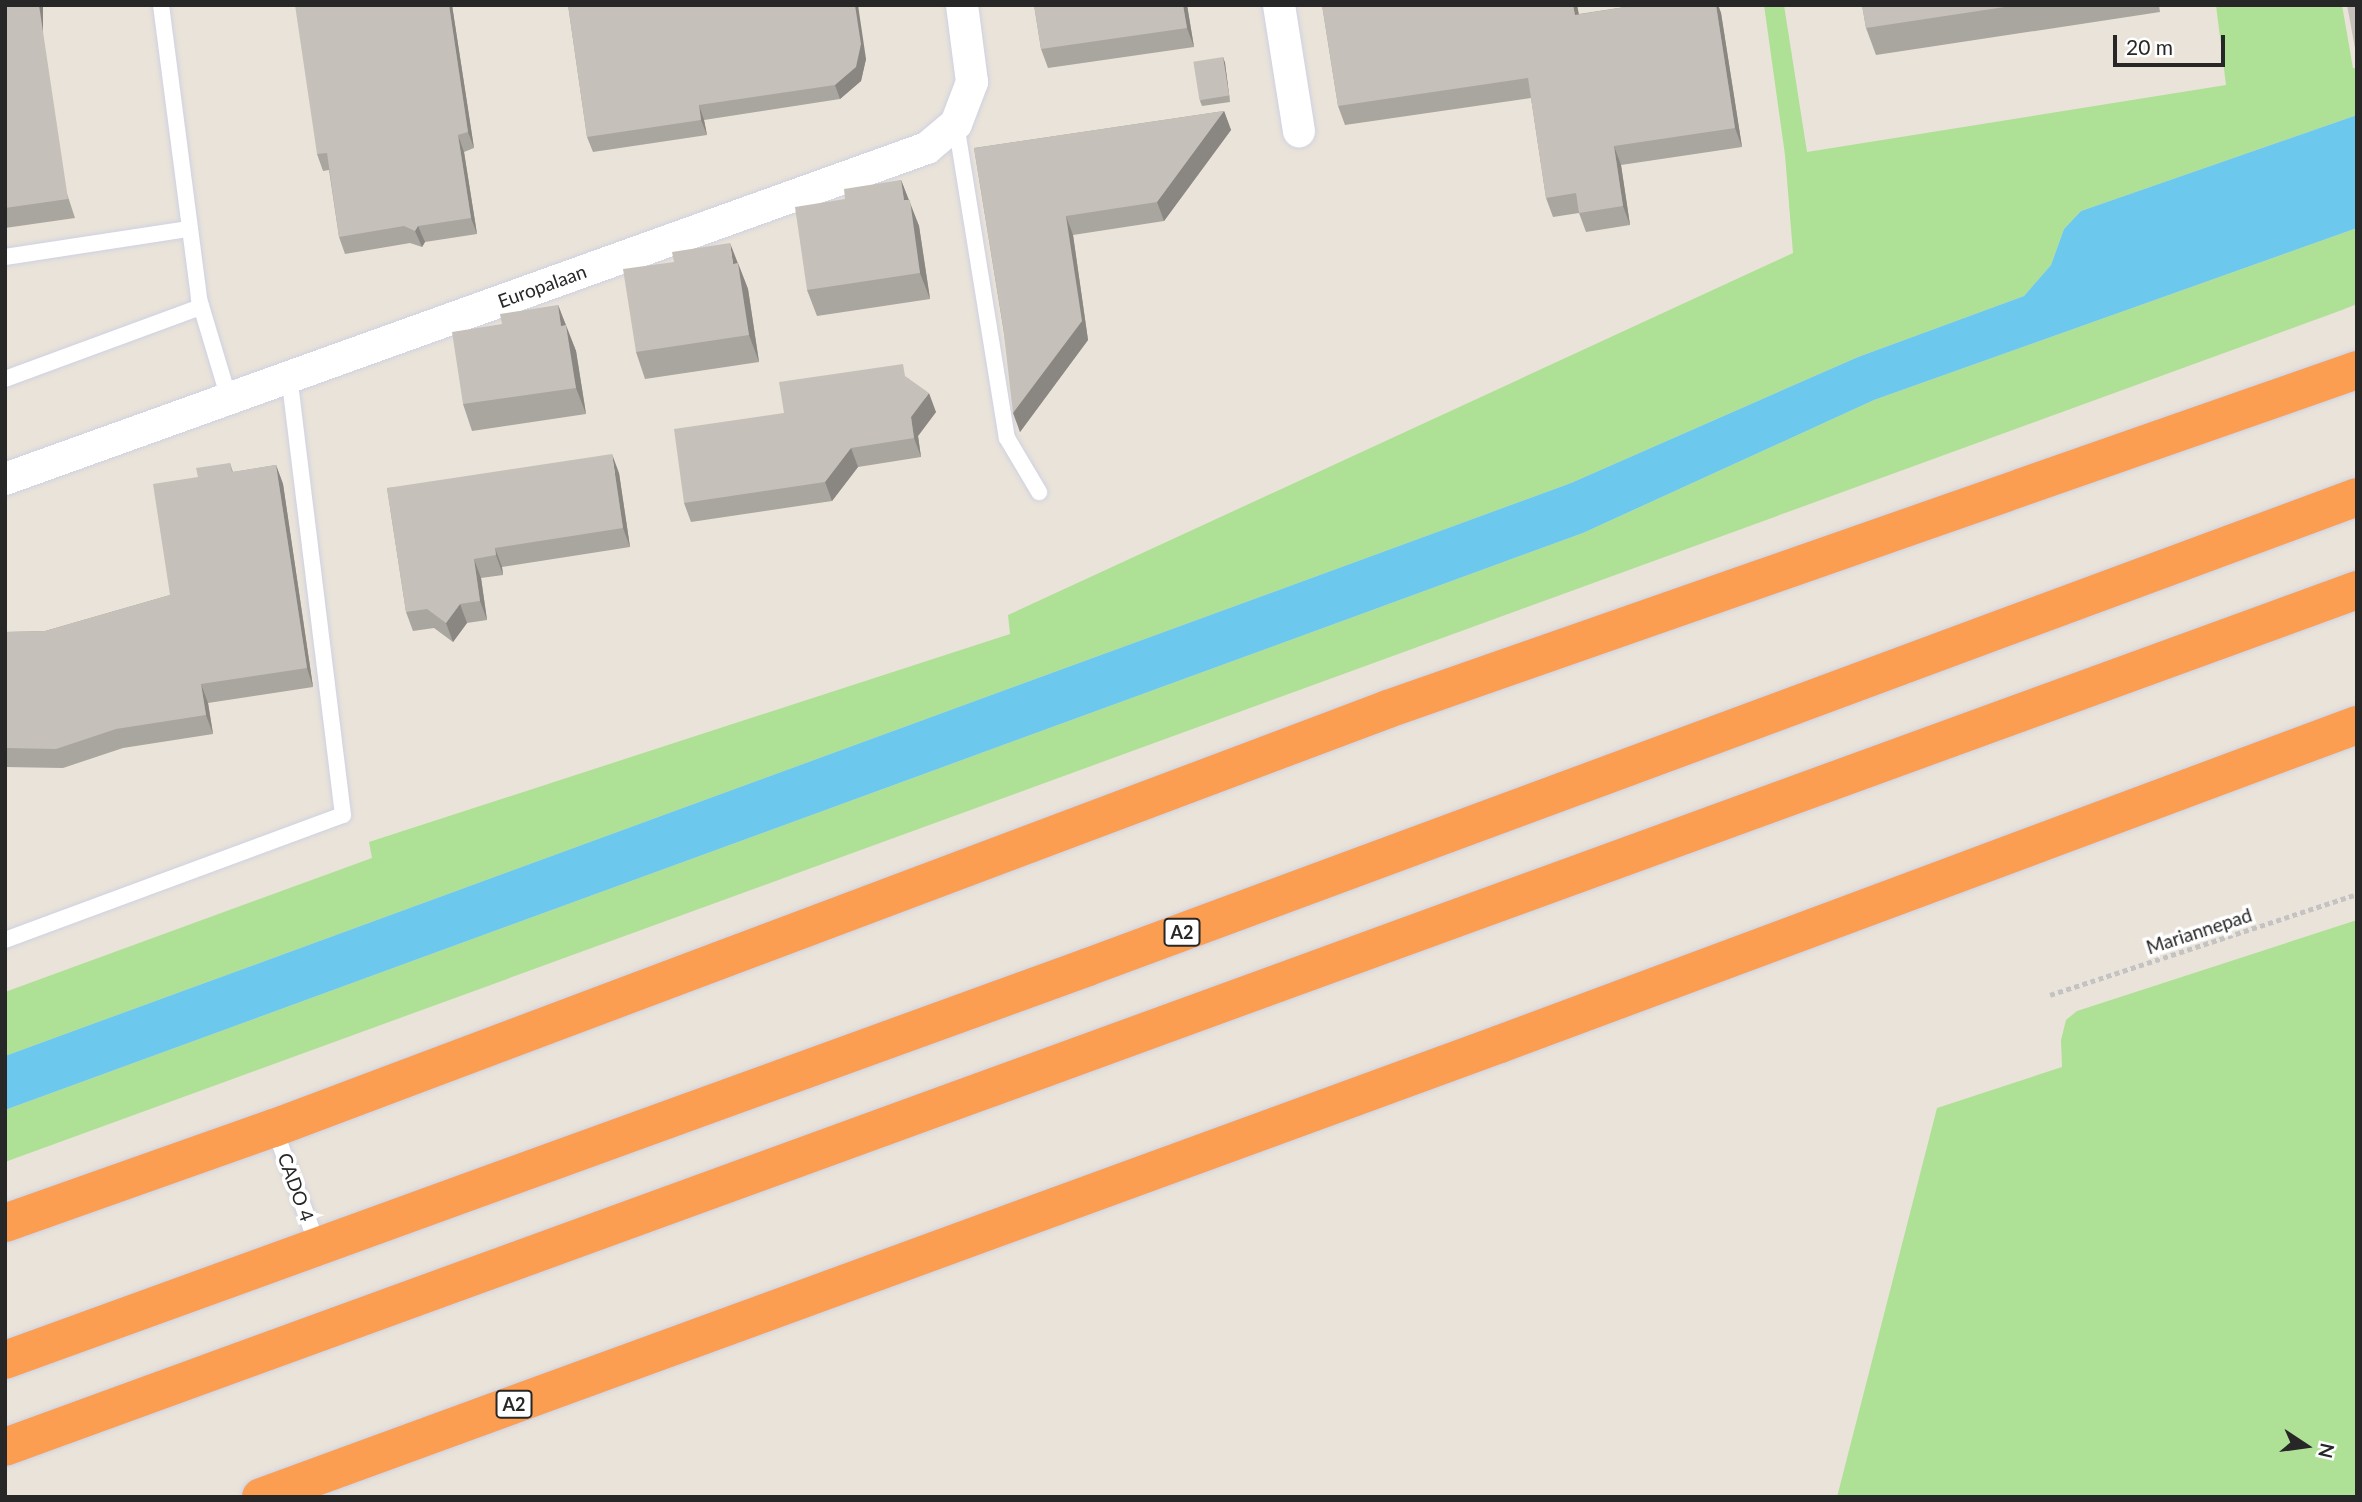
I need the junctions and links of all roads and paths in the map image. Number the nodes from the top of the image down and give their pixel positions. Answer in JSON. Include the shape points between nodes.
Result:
{"nodes":[{"id":1,"x":161,"y":5,"type":"edge"},
{"id":2,"x":962,"y":5,"type":"edge"},
{"id":3,"x":1279,"y":5,"type":"edge"},
{"id":4,"x":956,"y":124,"type":"junction"},
{"id":5,"x":1299,"y":131,"type":"dead end"},
{"id":6,"x":189,"y":229,"type":"junction"},
{"id":7,"x":5,"y":257,"type":"edge"},
{"id":8,"x":201,"y":307,"type":"junction"},
{"id":9,"x":2357,"y":370,"type":"edge"},
{"id":10,"x":289,"y":377,"type":"junction"},
{"id":11,"x":5,"y":379,"type":"edge"},
{"id":12,"x":229,"y":399,"type":"junction"},
{"id":13,"x":5,"y":479,"type":"edge"},
{"id":14,"x":1039,"y":492,"type":"dead end"},
{"id":15,"x":2357,"y":497,"type":"edge"},
{"id":16,"x":2357,"y":590,"type":"edge"},
{"id":17,"x":2357,"y":725,"type":"edge"},
{"id":18,"x":2357,"y":731,"type":"edge"},
{"id":19,"x":2314,"y":741,"type":"junction"},
{"id":20,"x":2357,"y":894,"type":"edge"},
{"id":21,"x":5,"y":940,"type":"edge"},
{"id":22,"x":2050,"y":995,"type":"dead end"},
{"id":23,"x":274,"y":1128,"type":"junction"},
{"id":24,"x":5,"y":1223,"type":"edge"},
{"id":25,"x":318,"y":1246,"type":"junction"},
{"id":26,"x":5,"y":1360,"type":"edge"},
{"id":27,"x":5,"y":1447,"type":"edge"},
{"id":28,"x":261,"y":1497,"type":"edge"}],
"edges":[{"from":1,"to":6,"type":"lane"},
{"from":2,"to":4,"type":"street","name":"Europalaan","via":[[972,82]]},
{"from":3,"to":5,"type":"street"},
{"from":4,"to":10,"type":"street","name":"Europalaan","via":[[927,148]]},
{"from":4,"to":14,"type":"lane","via":[[1007,438]]},
{"from":6,"to":7,"type":"lane"},
{"from":6,"to":8,"type":"lane"},
{"from":8,"to":11,"type":"lane"},
{"from":8,"to":12,"type":"lane"},
{"from":9,"to":23,"type":"highway","via":[[1388,709]]},
{"from":10,"to":12,"type":"street","name":"Europalaan"},
{"from":10,"to":21,"type":"lane","via":[[343,815]]},
{"from":12,"to":13,"type":"street","name":"Europalaan"},
{"from":15,"to":25,"type":"highway","number":"A2","via":[[1088,967]]},
{"from":16,"to":27,"type":"highway"},
{"from":17,"to":19,"type":"highway","number":"A2"},
{"from":18,"to":19,"type":"highway","number":"A2"},
{"from":19,"to":28,"type":"highway","number":"A2"},
{"from":20,"to":22,"type":"path","name":"Mariannepad"},
{"from":23,"to":24,"type":"highway"},
{"from":23,"to":25,"type":"lane","name":"CADO 4"},
{"from":25,"to":26,"type":"highway","number":"A2"}]}
